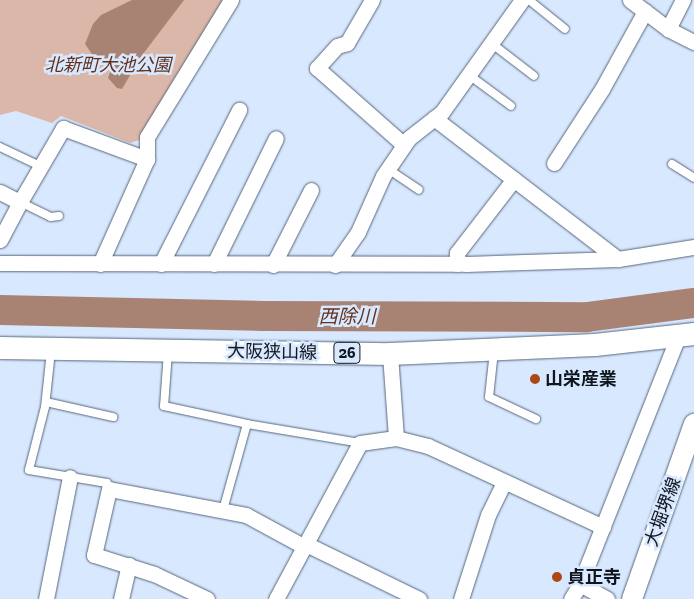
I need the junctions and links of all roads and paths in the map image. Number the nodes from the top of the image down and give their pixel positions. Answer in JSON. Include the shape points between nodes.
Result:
{"nodes":[{"id":1,"x":231,"y":0,"type":"edge"},
{"id":2,"x":372,"y":0,"type":"edge"},
{"id":3,"x":522,"y":0,"type":"edge"},
{"id":4,"x":529,"y":0,"type":"edge"},
{"id":5,"x":683,"y":0,"type":"edge"},
{"id":6,"x":637,"y":4,"type":"edge"},
{"id":7,"x":565,"y":29,"type":"dead end"},
{"id":8,"x":668,"y":29,"type":"junction"},
{"id":9,"x":694,"y":42,"type":"edge"},
{"id":10,"x":491,"y":43,"type":"junction"},
{"id":11,"x":469,"y":75,"type":"junction"},
{"id":12,"x":534,"y":76,"type":"dead end"},
{"id":13,"x":511,"y":106,"type":"dead end"},
{"id":14,"x":239,"y":110,"type":"dead end"},
{"id":15,"x":434,"y":118,"type":"junction"},
{"id":16,"x":276,"y":138,"type":"dead end"},
{"id":17,"x":404,"y":145,"type":"junction"},
{"id":18,"x":0,"y":147,"type":"edge"},
{"id":19,"x":147,"y":159,"type":"junction"},
{"id":20,"x":554,"y":163,"type":"dead end"},
{"id":21,"x":672,"y":164,"type":"dead end"},
{"id":22,"x":40,"y":166,"type":"junction"},
{"id":23,"x":388,"y":169,"type":"junction"},
{"id":24,"x":694,"y":178,"type":"edge"},
{"id":25,"x":514,"y":179,"type":"junction"},
{"id":26,"x":311,"y":190,"type":"dead end"},
{"id":27,"x":419,"y":190,"type":"dead end"},
{"id":28,"x":0,"y":192,"type":"edge"},
{"id":29,"x":20,"y":202,"type":"junction"},
{"id":30,"x":58,"y":216,"type":"dead end"},
{"id":31,"x":0,"y":240,"type":"edge"},
{"id":32,"x":694,"y":247,"type":"edge"},
{"id":33,"x":618,"y":259,"type":"junction"},
{"id":34,"x":0,"y":263,"type":"edge"},
{"id":35,"x":100,"y":264,"type":"junction"},
{"id":36,"x":161,"y":264,"type":"junction"},
{"id":37,"x":214,"y":264,"type":"junction"},
{"id":38,"x":457,"y":264,"type":"junction"},
{"id":39,"x":273,"y":265,"type":"junction"},
{"id":40,"x":335,"y":265,"type":"junction"},
{"id":41,"x":686,"y":336,"type":"edge"},
{"id":42,"x":0,"y":348,"type":"edge"},
{"id":43,"x":51,"y":349,"type":"junction"},
{"id":44,"x":494,"y":349,"type":"junction"},
{"id":45,"x":168,"y":350,"type":"junction"},
{"id":46,"x":390,"y":354,"type":"junction"},
{"id":47,"x":46,"y":402,"type":"junction"},
{"id":48,"x":113,"y":417,"type":"dead end"},
{"id":49,"x":536,"y":419,"type":"dead end"},
{"id":50,"x":246,"y":424,"type":"junction"},
{"id":51,"x":694,"y":424,"type":"edge"},
{"id":52,"x":396,"y":438,"type":"junction"},
{"id":53,"x":360,"y":443,"type":"junction"},
{"id":54,"x":70,"y":477,"type":"junction"},
{"id":55,"x":504,"y":482,"type":"junction"},
{"id":56,"x":109,"y":489,"type":"junction"},
{"id":57,"x":223,"y":510,"type":"junction"},
{"id":58,"x":603,"y":527,"type":"junction"},
{"id":59,"x":306,"y":545,"type":"junction"},
{"id":60,"x":129,"y":565,"type":"junction"},
{"id":61,"x":580,"y":584,"type":"junction"},
{"id":62,"x":393,"y":594,"type":"edge"},
{"id":63,"x":633,"y":596,"type":"edge"},
{"id":64,"x":46,"y":599,"type":"edge"},
{"id":65,"x":121,"y":599,"type":"edge"},
{"id":66,"x":207,"y":599,"type":"edge"},
{"id":67,"x":276,"y":599,"type":"edge"},
{"id":68,"x":419,"y":599,"type":"edge"},
{"id":69,"x":461,"y":599,"type":"edge"},
{"id":70,"x":571,"y":599,"type":"edge"},
{"id":71,"x":607,"y":599,"type":"edge"}],
"edges":[{"from":1,"to":19,"type":"street","via":[[147,137]]},
{"from":2,"to":17,"type":"street","via":[[347,43],[337,46],[317,68]]},
{"from":3,"to":10,"type":"street"},
{"from":4,"to":7,"type":"lane"},
{"from":5,"to":8,"type":"street"},
{"from":6,"to":8,"type":"street"},
{"from":6,"to":20,"type":"street","via":[[602,89]]},
{"from":8,"to":9,"type":"street"},
{"from":10,"to":11,"type":"street"},
{"from":10,"to":12,"type":"lane"},
{"from":11,"to":13,"type":"lane"},
{"from":11,"to":15,"type":"street"},
{"from":14,"to":36,"type":"street"},
{"from":15,"to":17,"type":"street"},
{"from":15,"to":25,"type":"street"},
{"from":16,"to":37,"type":"street"},
{"from":17,"to":23,"type":"street"},
{"from":18,"to":22,"type":"lane"},
{"from":19,"to":22,"type":"street","via":[[65,128],[58,133]]},
{"from":19,"to":35,"type":"street"},
{"from":21,"to":24,"type":"lane"},
{"from":22,"to":29,"type":"street"},
{"from":23,"to":27,"type":"lane"},
{"from":23,"to":40,"type":"street","via":[[358,232]]},
{"from":25,"to":33,"type":"street"},
{"from":25,"to":38,"type":"street","via":[[457,253]]},
{"from":26,"to":39,"type":"street"},
{"from":28,"to":29,"type":"street"},
{"from":29,"to":30,"type":"lane","via":[[51,217]]},
{"from":29,"to":31,"type":"street"},
{"from":32,"to":33,"type":"street"},
{"from":33,"to":38,"type":"street"},
{"from":34,"to":35,"type":"street"},
{"from":35,"to":36,"type":"street"},
{"from":36,"to":37,"type":"street"},
{"from":37,"to":39,"type":"street"},
{"from":38,"to":40,"type":"street"},
{"from":39,"to":40,"type":"street"},
{"from":41,"to":44,"type":"main road","name":"大阪狭山線","number":"26"},
{"from":41,"to":58,"type":"street"},
{"from":42,"to":43,"type":"main road","name":"大阪狭山線","number":"26"},
{"from":43,"to":45,"type":"main road","name":"大阪狭山線","number":"26"},
{"from":43,"to":47,"type":"lane"},
{"from":44,"to":46,"type":"main road","name":"大阪狭山線","number":"26"},
{"from":44,"to":49,"type":"lane","via":[[489,397]]},
{"from":45,"to":46,"type":"main road","name":"大阪狭山線","number":"26"},
{"from":45,"to":50,"type":"lane","via":[[164,406]]},
{"from":46,"to":52,"type":"street"},
{"from":47,"to":48,"type":"lane"},
{"from":47,"to":54,"type":"lane","via":[[29,470]]},
{"from":50,"to":53,"type":"lane"},
{"from":50,"to":57,"type":"lane"},
{"from":51,"to":63,"type":"main road","name":"大堀堺線"},
{"from":52,"to":53,"type":"street"},
{"from":52,"to":55,"type":"street","via":[[428,446]]},
{"from":53,"to":59,"type":"street"},
{"from":54,"to":56,"type":"lane","via":[[107,484]]},
{"from":54,"to":64,"type":"street"},
{"from":55,"to":58,"type":"street"},
{"from":55,"to":69,"type":"street","via":[[488,515]]},
{"from":56,"to":57,"type":"street"},
{"from":56,"to":60,"type":"street","via":[[94,555]]},
{"from":57,"to":59,"type":"street","via":[[263,522]]},
{"from":58,"to":61,"type":"street"},
{"from":59,"to":62,"type":"street"},
{"from":59,"to":67,"type":"street"},
{"from":60,"to":65,"type":"street"},
{"from":60,"to":66,"type":"street"},
{"from":61,"to":70,"type":"street"},
{"from":61,"to":71,"type":"street"},
{"from":62,"to":68,"type":"street"}]}
